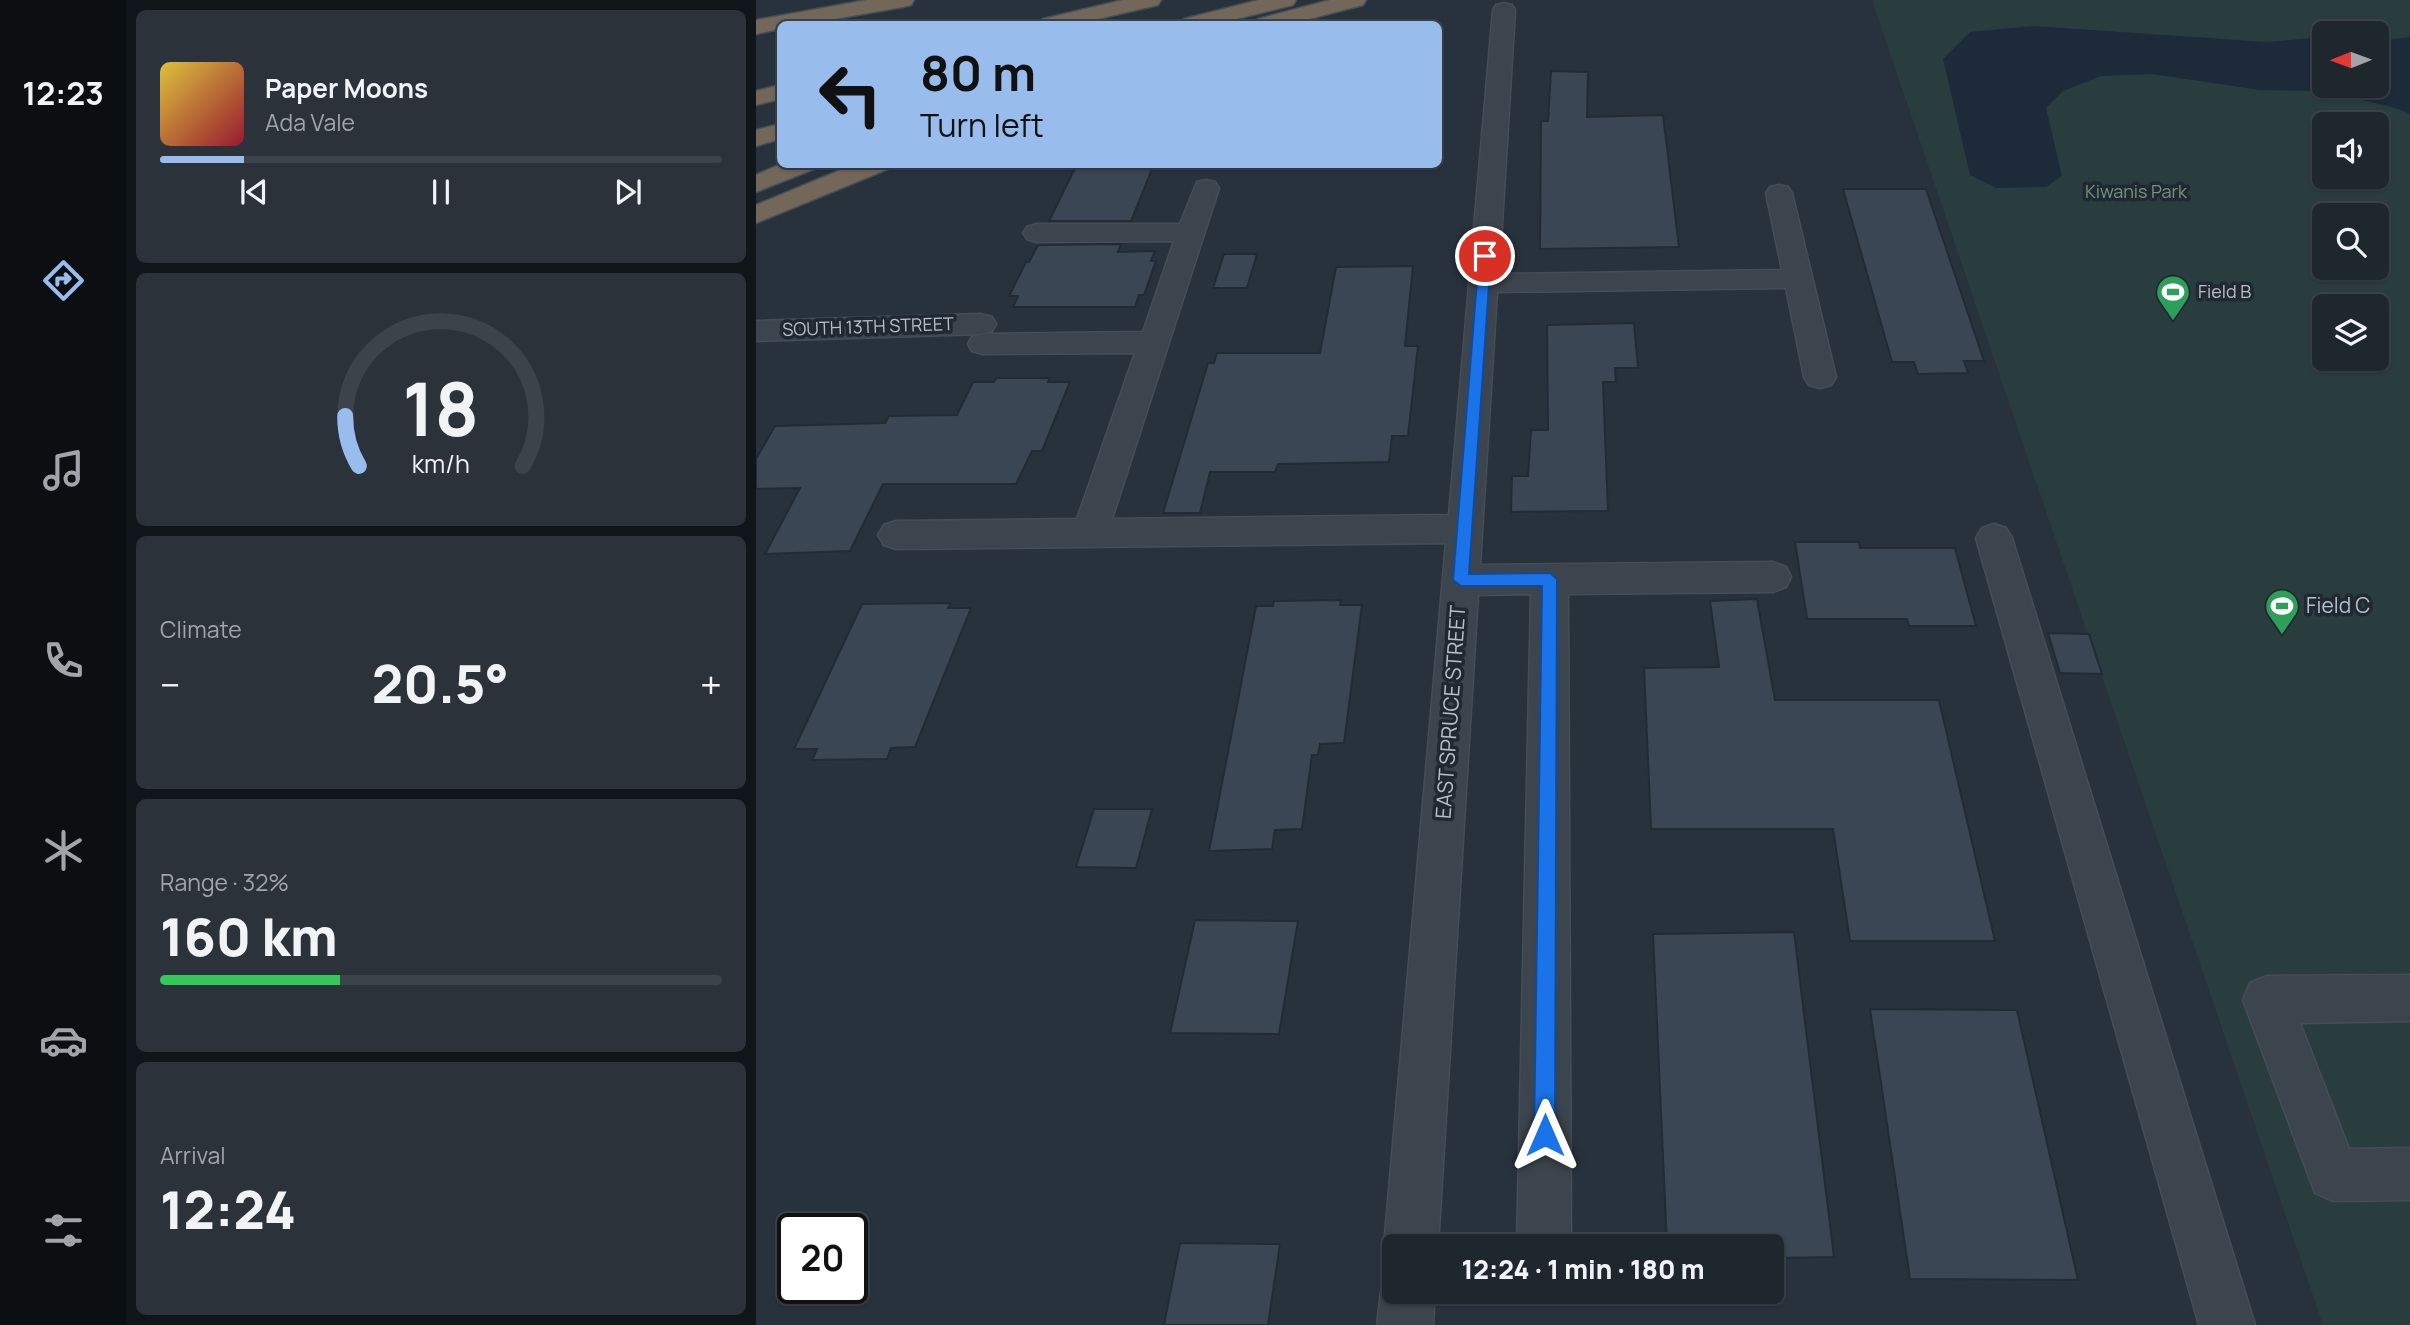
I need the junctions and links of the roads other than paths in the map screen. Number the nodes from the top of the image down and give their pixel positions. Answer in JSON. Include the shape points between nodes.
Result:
{"nodes":[{"id":1,"x":903,"y":0,"type":"edge"},
{"id":2,"x":1150,"y":0,"type":"edge"},
{"id":3,"x":1285,"y":0,"type":"edge"},
{"id":4,"x":1355,"y":0,"type":"edge"},
{"id":5,"x":1504,"y":10,"type":"dead end"},
{"id":6,"x":789,"y":21,"type":"edge"},
{"id":7,"x":1063,"y":21,"type":"edge"},
{"id":8,"x":1204,"y":21,"type":"edge"},
{"id":9,"x":1281,"y":21,"type":"edge"},
{"id":10,"x":777,"y":23,"type":"edge"},
{"id":11,"x":756,"y":27,"type":"edge"},
{"id":12,"x":777,"y":93,"type":"edge"},
{"id":13,"x":756,"y":98,"type":"edge"},
{"id":14,"x":777,"y":133,"type":"edge"},
{"id":15,"x":756,"y":138,"type":"edge"},
{"id":16,"x":796,"y":168,"type":"edge"},
{"id":17,"x":869,"y":168,"type":"edge"},
{"id":18,"x":756,"y":184,"type":"edge"},
{"id":19,"x":1206,"y":188,"type":"dead end"},
{"id":20,"x":1779,"y":193,"type":"dead end"},
{"id":21,"x":756,"y":215,"type":"edge"},
{"id":22,"x":1191,"y":232,"type":"junction"},
{"id":23,"x":1037,"y":233,"type":"dead end"},
{"id":24,"x":1798,"y":279,"type":"junction"},
{"id":25,"x":1483,"y":283,"type":"junction"},
{"id":26,"x":756,"y":331,"type":"edge"},
{"id":27,"x":1154,"y":342,"type":"junction"},
{"id":28,"x":1820,"y":377,"type":"dead end"},
{"id":29,"x":1465,"y":529,"type":"junction"},
{"id":30,"x":1090,"y":533,"type":"junction"},
{"id":31,"x":896,"y":535,"type":"dead end"},
{"id":32,"x":1994,"y":538,"type":"dead end"},
{"id":33,"x":1773,"y":578,"type":"dead end"},
{"id":34,"x":1550,"y":579,"type":"junction"},
{"id":35,"x":1461,"y":580,"type":"junction"},
{"id":36,"x":2410,"y":998,"type":"edge"},
{"id":37,"x":2410,"y":1174,"type":"edge"},
{"id":38,"x":1412,"y":1234,"type":"edge"},
{"id":39,"x":1544,"y":1234,"type":"edge"},
{"id":40,"x":1407,"y":1304,"type":"edge"},
{"id":41,"x":1405,"y":1325,"type":"edge"},
{"id":42,"x":2227,"y":1325,"type":"edge"}],
"edges":[{"from":1,"to":6,"type":"highway"},
{"from":2,"to":7,"type":"highway"},
{"from":3,"to":8,"type":"highway"},
{"from":4,"to":9,"type":"highway"},
{"from":5,"to":25,"type":"street","name":"EAST SPRUCE STREET"},
{"from":10,"to":11,"type":"highway"},
{"from":12,"to":13,"type":"highway"},
{"from":14,"to":15,"type":"highway"},
{"from":16,"to":18,"type":"highway"},
{"from":17,"to":21,"type":"highway"},
{"from":19,"to":22,"type":"street"},
{"from":20,"to":24,"type":"street"},
{"from":22,"to":23,"type":"street"},
{"from":22,"to":27,"type":"street"},
{"from":24,"to":25,"type":"street"},
{"from":24,"to":28,"type":"street"},
{"from":25,"to":29,"type":"street","name":"EAST SPRUCE STREET"},
{"from":26,"to":27,"type":"street","name":"SOUTH 13TH STREET"},
{"from":27,"to":30,"type":"street"},
{"from":29,"to":30,"type":"street"},
{"from":29,"to":35,"type":"street","name":"EAST SPRUCE STREET"},
{"from":30,"to":31,"type":"street"},
{"from":32,"to":42,"type":"street"},
{"from":33,"to":34,"type":"street"},
{"from":34,"to":35,"type":"street"},
{"from":34,"to":39,"type":"street"},
{"from":35,"to":38,"type":"street","name":"EAST SPRUCE STREET"},
{"from":36,"to":37,"type":"street","via":[[2267,1000],[2333,1175]]},
{"from":40,"to":41,"type":"street"}]}
